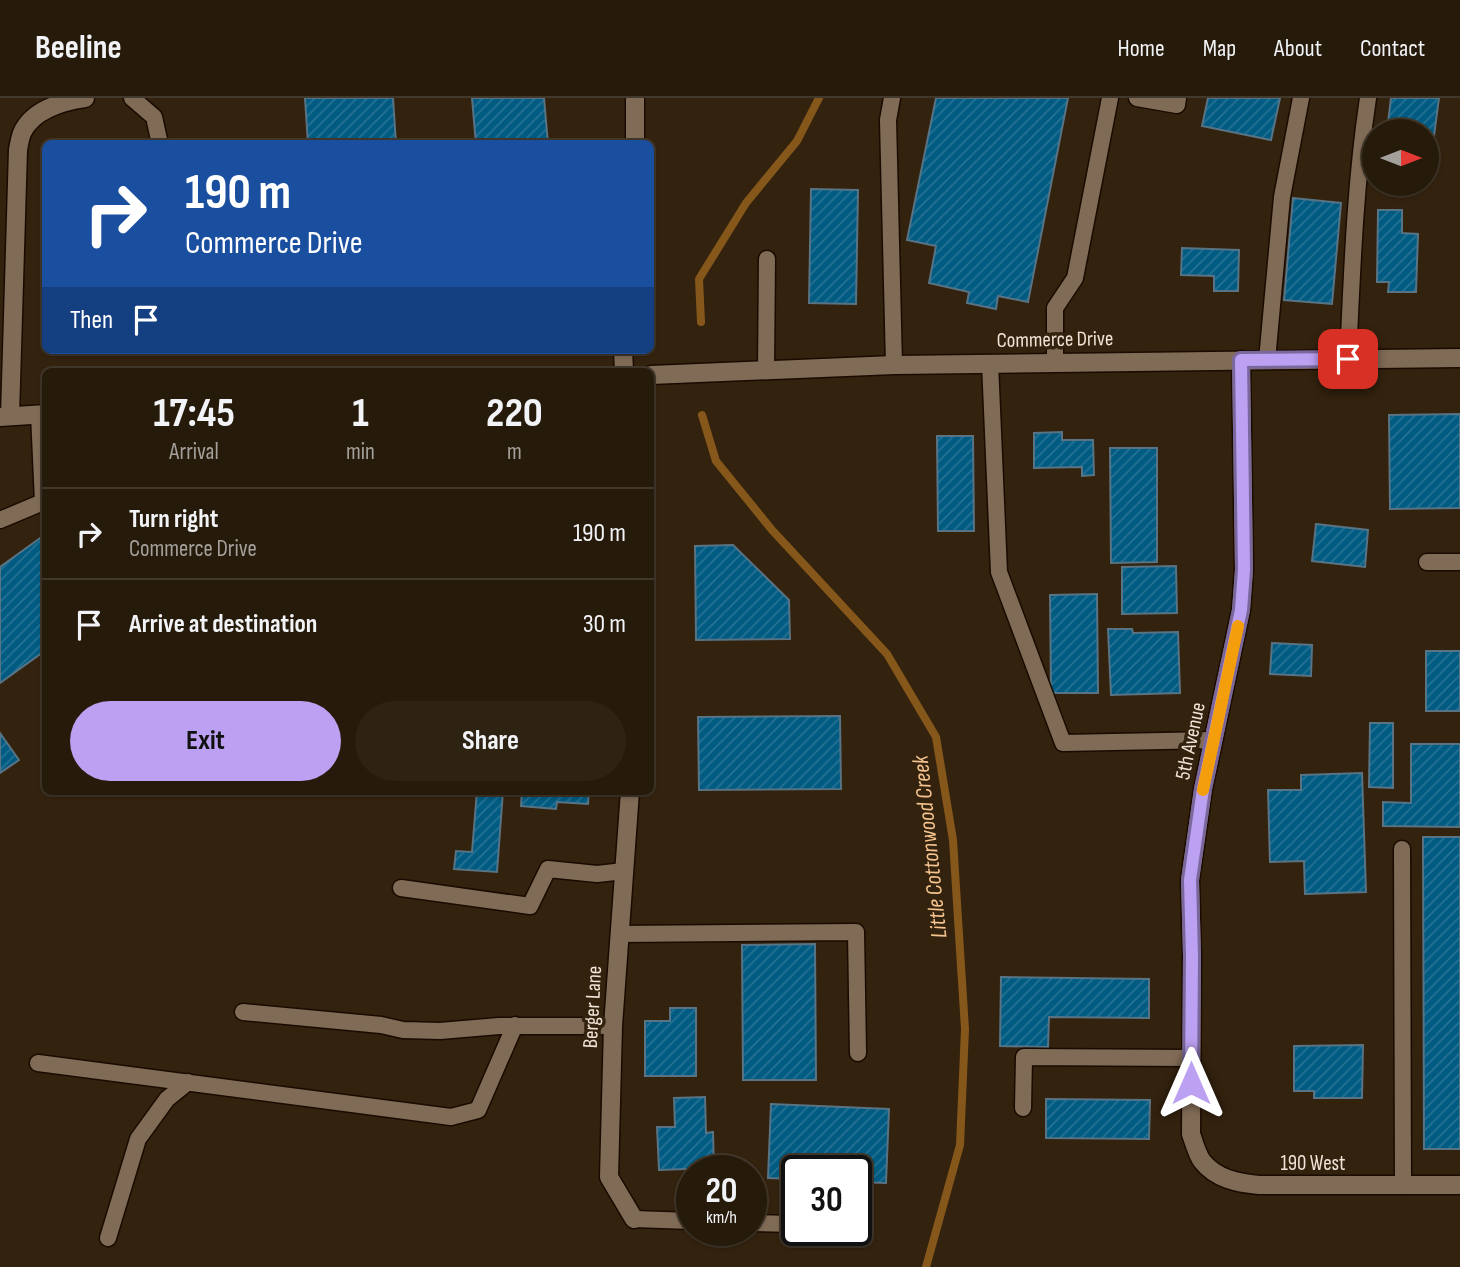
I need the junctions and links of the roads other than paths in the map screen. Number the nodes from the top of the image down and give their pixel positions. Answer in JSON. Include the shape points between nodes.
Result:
{"nodes":[{"id":1,"x":85,"y":98,"type":"edge"},
{"id":2,"x":132,"y":98,"type":"edge"},
{"id":3,"x":635,"y":98,"type":"edge"},
{"id":4,"x":892,"y":98,"type":"edge"},
{"id":5,"x":1110,"y":98,"type":"edge"},
{"id":6,"x":1137,"y":98,"type":"edge"},
{"id":7,"x":1178,"y":98,"type":"edge"},
{"id":8,"x":1301,"y":98,"type":"edge"},
{"id":9,"x":1368,"y":98,"type":"edge"},
{"id":10,"x":159,"y":140,"type":"edge"},
{"id":11,"x":635,"y":140,"type":"edge"},
{"id":12,"x":767,"y":259,"type":"dead end"},
{"id":13,"x":1460,"y":358,"type":"edge"},
{"id":14,"x":1348,"y":359,"type":"junction"},
{"id":15,"x":1241,"y":360,"type":"junction"},
{"id":16,"x":1267,"y":360,"type":"junction"},
{"id":17,"x":1055,"y":362,"type":"junction"},
{"id":18,"x":990,"y":363,"type":"junction"},
{"id":19,"x":894,"y":365,"type":"junction"},
{"id":20,"x":766,"y":369,"type":"junction"},
{"id":21,"x":654,"y":375,"type":"edge"},
{"id":22,"x":42,"y":414,"type":"edge"},
{"id":23,"x":5,"y":417,"type":"edge"},
{"id":24,"x":42,"y":502,"type":"edge"},
{"id":25,"x":0,"y":520,"type":"edge"},
{"id":26,"x":1427,"y":562,"type":"dead end"},
{"id":27,"x":1460,"y":562,"type":"edge"},
{"id":28,"x":1213,"y":740,"type":"junction"},
{"id":29,"x":630,"y":795,"type":"edge"},
{"id":30,"x":1402,"y":849,"type":"dead end"},
{"id":31,"x":624,"y":871,"type":"junction"},
{"id":32,"x":401,"y":888,"type":"dead end"},
{"id":33,"x":619,"y":934,"type":"junction"},
{"id":34,"x":243,"y":1012,"type":"dead end"},
{"id":35,"x":515,"y":1026,"type":"junction"},
{"id":36,"x":613,"y":1026,"type":"junction"},
{"id":37,"x":858,"y":1053,"type":"dead end"},
{"id":38,"x":1191,"y":1058,"type":"junction"},
{"id":39,"x":38,"y":1063,"type":"dead end"},
{"id":40,"x":188,"y":1082,"type":"junction"},
{"id":41,"x":1023,"y":1108,"type":"dead end"},
{"id":42,"x":1191,"y":1134,"type":"joint"},
{"id":43,"x":1460,"y":1185,"type":"edge"},
{"id":44,"x":1403,"y":1186,"type":"junction"},
{"id":45,"x":634,"y":1219,"type":"joint"},
{"id":46,"x":676,"y":1220,"type":"edge"},
{"id":47,"x":108,"y":1238,"type":"dead end"}],
"edges":[{"from":1,"to":23,"type":"street","via":[[51,107],[23,130],[18,150]]},
{"from":2,"to":10,"type":"lane","via":[[153,117]]},
{"from":3,"to":11,"type":"street"},
{"from":4,"to":19,"type":"lane","via":[[888,120]]},
{"from":5,"to":17,"type":"lane","via":[[1075,278],[1055,308]]},
{"from":6,"to":7,"type":"lane","via":[[1177,105]]},
{"from":8,"to":16,"type":"lane","via":[[1282,197]]},
{"from":9,"to":14,"type":"lane"},
{"from":12,"to":20,"type":"lane"},
{"from":13,"to":14,"type":"street","name":"Commerce Drive"},
{"from":14,"to":16,"type":"street","name":"Commerce Drive"},
{"from":15,"to":16,"type":"street","name":"Commerce Drive"},
{"from":15,"to":17,"type":"street","name":"Commerce Drive"},
{"from":15,"to":28,"type":"street","name":"5th Avenue","via":[[1244,570],[1241,610]]},
{"from":17,"to":18,"type":"street","name":"Commerce Drive"},
{"from":18,"to":19,"type":"street","name":"Commerce Drive"},
{"from":18,"to":28,"type":"lane","via":[[999,572],[1063,743]]},
{"from":19,"to":20,"type":"street","name":"Commerce Drive"},
{"from":20,"to":21,"type":"street","name":"Commerce Drive"},
{"from":22,"to":23,"type":"street"},
{"from":24,"to":25,"type":"lane"},
{"from":26,"to":27,"type":"lane"},
{"from":28,"to":38,"type":"street","name":"5th Avenue","via":[[1190,880]]},
{"from":29,"to":31,"type":"street","name":"Berger Lane"},
{"from":30,"to":44,"type":"lane"},
{"from":31,"to":32,"type":"lane","via":[[597,874],[548,869],[530,906]]},
{"from":31,"to":33,"type":"street","name":"Berger Lane"},
{"from":33,"to":36,"type":"street","name":"Berger Lane"},
{"from":33,"to":37,"type":"lane","via":[[856,932]]},
{"from":34,"to":35,"type":"lane","via":[[403,1030]]},
{"from":35,"to":36,"type":"lane"},
{"from":35,"to":40,"type":"lane","via":[[478,1110],[451,1117]]},
{"from":36,"to":45,"type":"street","name":"Berger Lane","via":[[609,1177]]},
{"from":38,"to":41,"type":"lane","via":[[1024,1057]]},
{"from":38,"to":42,"type":"street","name":"5th Avenue"},
{"from":39,"to":40,"type":"lane"},
{"from":40,"to":47,"type":"lane","via":[[167,1100],[138,1139]]},
{"from":42,"to":44,"type":"street","name":"190 West","via":[[1201,1160],[1234,1182]]},
{"from":43,"to":44,"type":"street","name":"190 West"},
{"from":45,"to":46,"type":"lane"}]}
